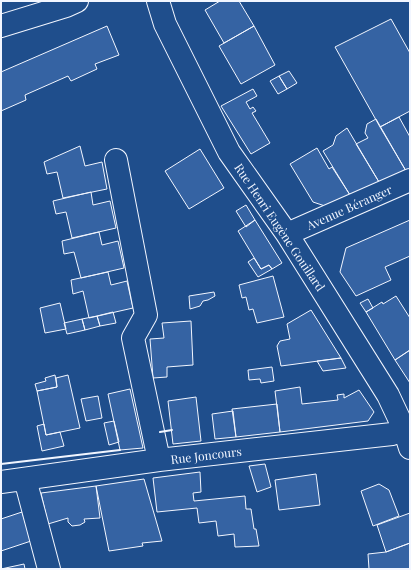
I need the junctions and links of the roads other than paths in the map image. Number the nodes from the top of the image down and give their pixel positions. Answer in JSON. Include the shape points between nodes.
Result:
{"nodes":[{"id":1,"x":77,"y":1,"type":"edge"},
{"id":2,"x":158,"y":1,"type":"edge"},
{"id":3,"x":1,"y":26,"type":"edge"},
{"id":4,"x":116,"y":160,"type":"dead end"},
{"id":5,"x":410,"y":180,"type":"edge"},
{"id":6,"x":287,"y":234,"type":"junction"},
{"id":7,"x":408,"y":435,"type":"edge"},
{"id":8,"x":159,"y":460,"type":"junction"},
{"id":9,"x":25,"y":479,"type":"junction"},
{"id":10,"x":1,"y":482,"type":"edge"},
{"id":11,"x":49,"y":569,"type":"edge"}],
"edges":[{"from":1,"to":3,"type":"street"},
{"from":2,"to":6,"type":"street","name":"Rue Henri Eugène Gouillard","via":[[165,24],[229,152]]},
{"from":4,"to":8,"type":"street","via":[[146,315],[133,338]]},
{"from":5,"to":6,"type":"street","name":"Avenue Béranger"},
{"from":6,"to":7,"type":"street","name":"Rue Henri Eugène Gouillard","via":[[388,396]]},
{"from":7,"to":8,"type":"street","name":"Rue Joncours","via":[[392,434]]},
{"from":8,"to":9,"type":"street","name":"Rue Joncours"},
{"from":9,"to":10,"type":"street","name":"Rue Joncours"},
{"from":9,"to":11,"type":"street"}]}
